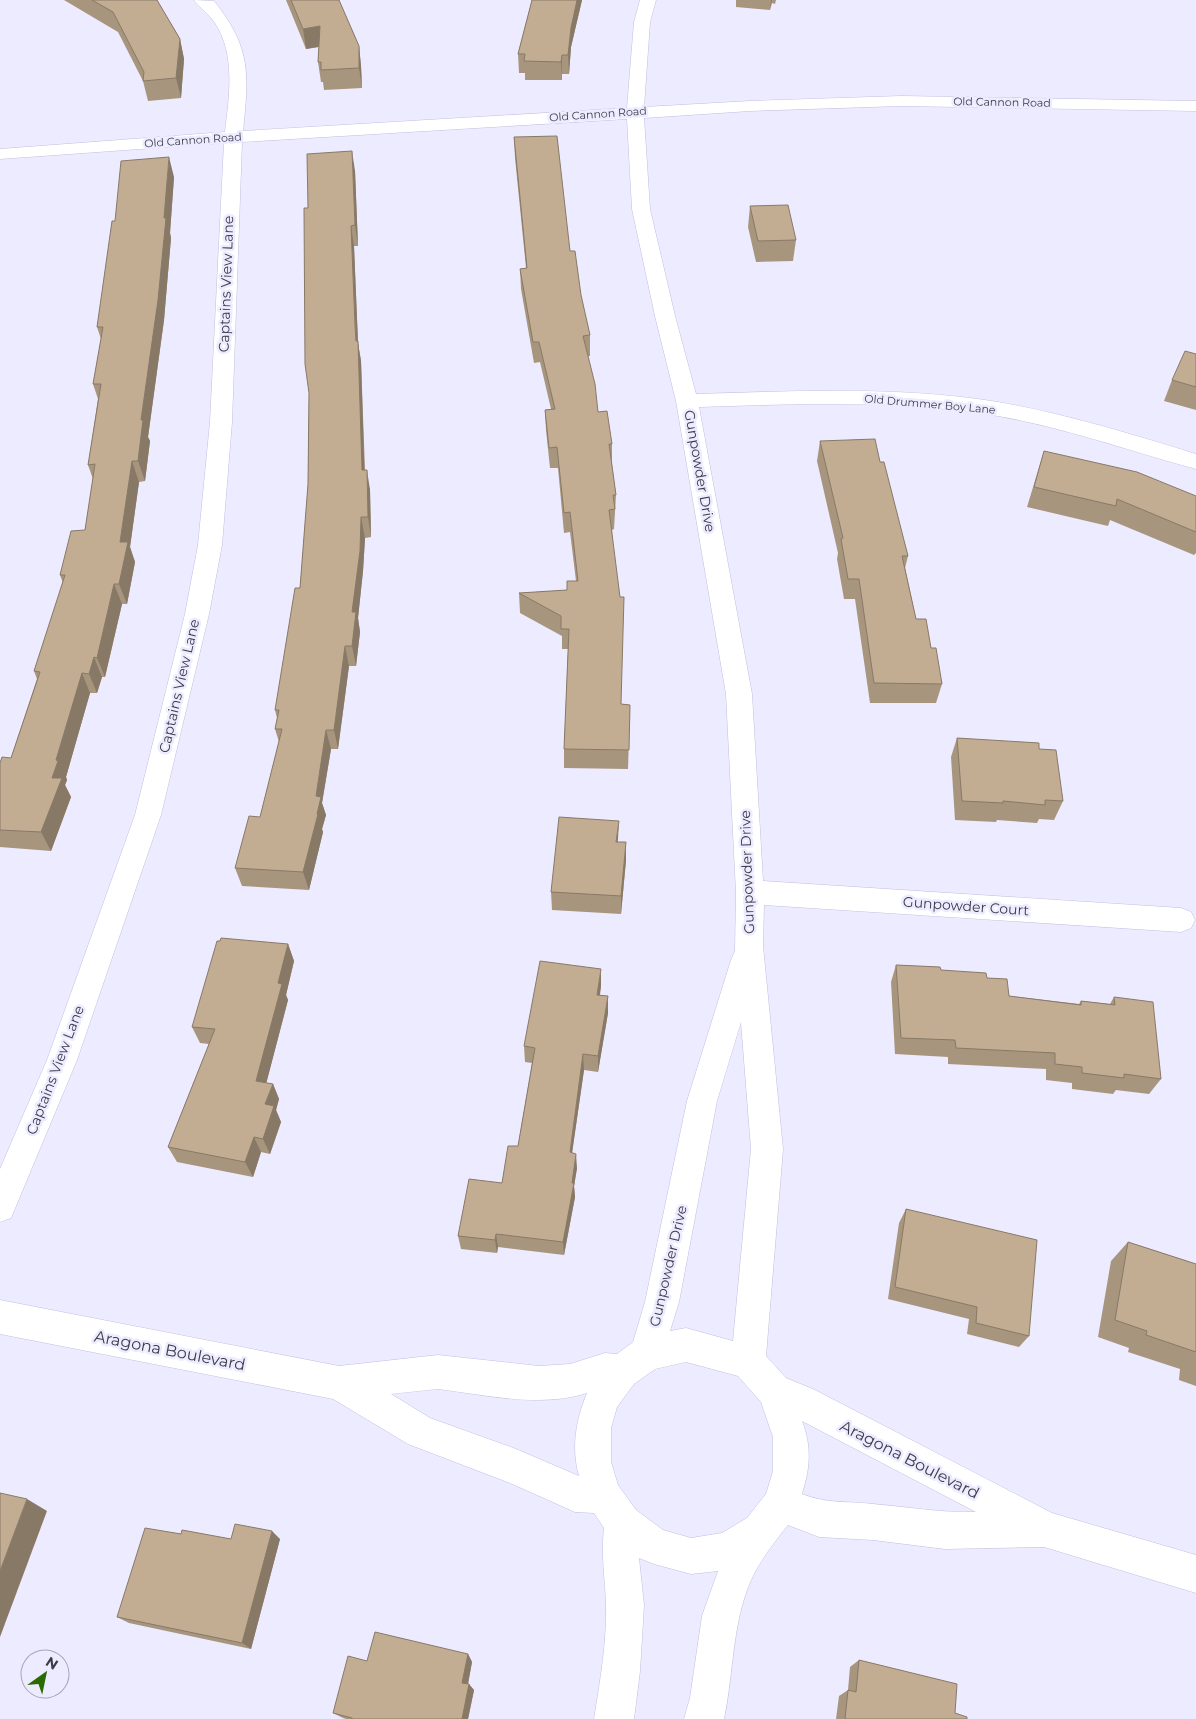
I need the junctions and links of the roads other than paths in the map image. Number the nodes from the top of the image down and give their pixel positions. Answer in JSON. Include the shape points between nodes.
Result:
{"nodes":[{"id":1,"x":202,"y":0,"type":"edge"},
{"id":2,"x":648,"y":0,"type":"edge"},
{"id":3,"x":1196,"y":106,"type":"edge"},
{"id":4,"x":635,"y":112,"type":"junction"},
{"id":5,"x":233,"y":137,"type":"junction"},
{"id":6,"x":0,"y":154,"type":"edge"},
{"id":7,"x":687,"y":401,"type":"junction"},
{"id":8,"x":1196,"y":462,"type":"edge"},
{"id":9,"x":750,"y":892,"type":"junction"},
{"id":10,"x":1181,"y":920,"type":"dead end"},
{"id":11,"x":749,"y":946,"type":"junction"},
{"id":12,"x":0,"y":1207,"type":"edge"},
{"id":13,"x":0,"y":1317,"type":"edge"},
{"id":14,"x":748,"y":1362,"type":"junction"},
{"id":15,"x":635,"y":1363,"type":"junction"},
{"id":16,"x":339,"y":1383,"type":"junction"},
{"id":17,"x":774,"y":1391,"type":"junction"},
{"id":18,"x":613,"y":1509,"type":"junction"},
{"id":19,"x":770,"y":1518,"type":"junction"},
{"id":20,"x":1046,"y":1529,"type":"junction"},
{"id":21,"x":1196,"y":1574,"type":"edge"},
{"id":22,"x":614,"y":1719,"type":"edge"},
{"id":23,"x":704,"y":1719,"type":"edge"}],
"edges":[{"from":1,"to":5,"type":"street","name":"Captains View Lane","via":[[224,23],[233,44],[239,88]]},
{"from":2,"to":4,"type":"street","name":"Gunpowder Drive","via":[[642,22]]},
{"from":3,"to":4,"type":"street","name":"Old Cannon Road","via":[[901,101]]},
{"from":4,"to":5,"type":"street","name":"Old Cannon Road"},
{"from":4,"to":7,"type":"street","name":"Gunpowder Drive","via":[[641,209]]},
{"from":5,"to":6,"type":"street","name":"Old Cannon Road"},
{"from":5,"to":12,"type":"street","name":"Captains View Lane","via":[[221,422],[210,544],[197,614],[148,815],[62,1060]]},
{"from":7,"to":8,"type":"street","name":"Old Drummer Boy Lane","via":[[844,397],[968,405],[1066,424]]},
{"from":7,"to":9,"type":"street","name":"Gunpowder Drive","via":[[739,694]]},
{"from":9,"to":10,"type":"street","name":"Gunpowder Court"},
{"from":9,"to":11,"type":"street","name":"Gunpowder Drive"},
{"from":11,"to":14,"type":"street","name":"Gunpowder Drive","via":[[767,1149]]},
{"from":11,"to":15,"type":"street","name":"Gunpowder Drive","via":[[702,1101],[662,1302]]},
{"from":13,"to":16,"type":"street","name":"Aragona Boulevard"},
{"from":14,"to":15,"type":"street","name":"Aragona Boulevard","via":[[686,1345]]},
{"from":14,"to":17,"type":"street"},
{"from":15,"to":16,"type":"street","name":"Aragona Boulevard","via":[[570,1382],[539,1383],[438,1372]]},
{"from":15,"to":18,"type":"street","via":[[603,1397],[593,1428],[593,1462]]},
{"from":16,"to":18,"type":"street","name":"Aragona Boulevard","via":[[420,1432],[516,1467]]},
{"from":17,"to":19,"type":"street","via":[[791,1437],[791,1471]]},
{"from":17,"to":20,"type":"street","name":"Aragona Boulevard","via":[[802,1402]]},
{"from":18,"to":19,"type":"street","via":[[654,1546],[690,1556],[728,1551]]},
{"from":18,"to":22,"type":"street","via":[[625,1605]]},
{"from":19,"to":20,"type":"street","name":"Aragona Boulevard","via":[[873,1522],[945,1531]]},
{"from":19,"to":23,"type":"street","via":[[740,1564],[721,1616]]},
{"from":20,"to":21,"type":"street","name":"Aragona Boulevard"}]}
